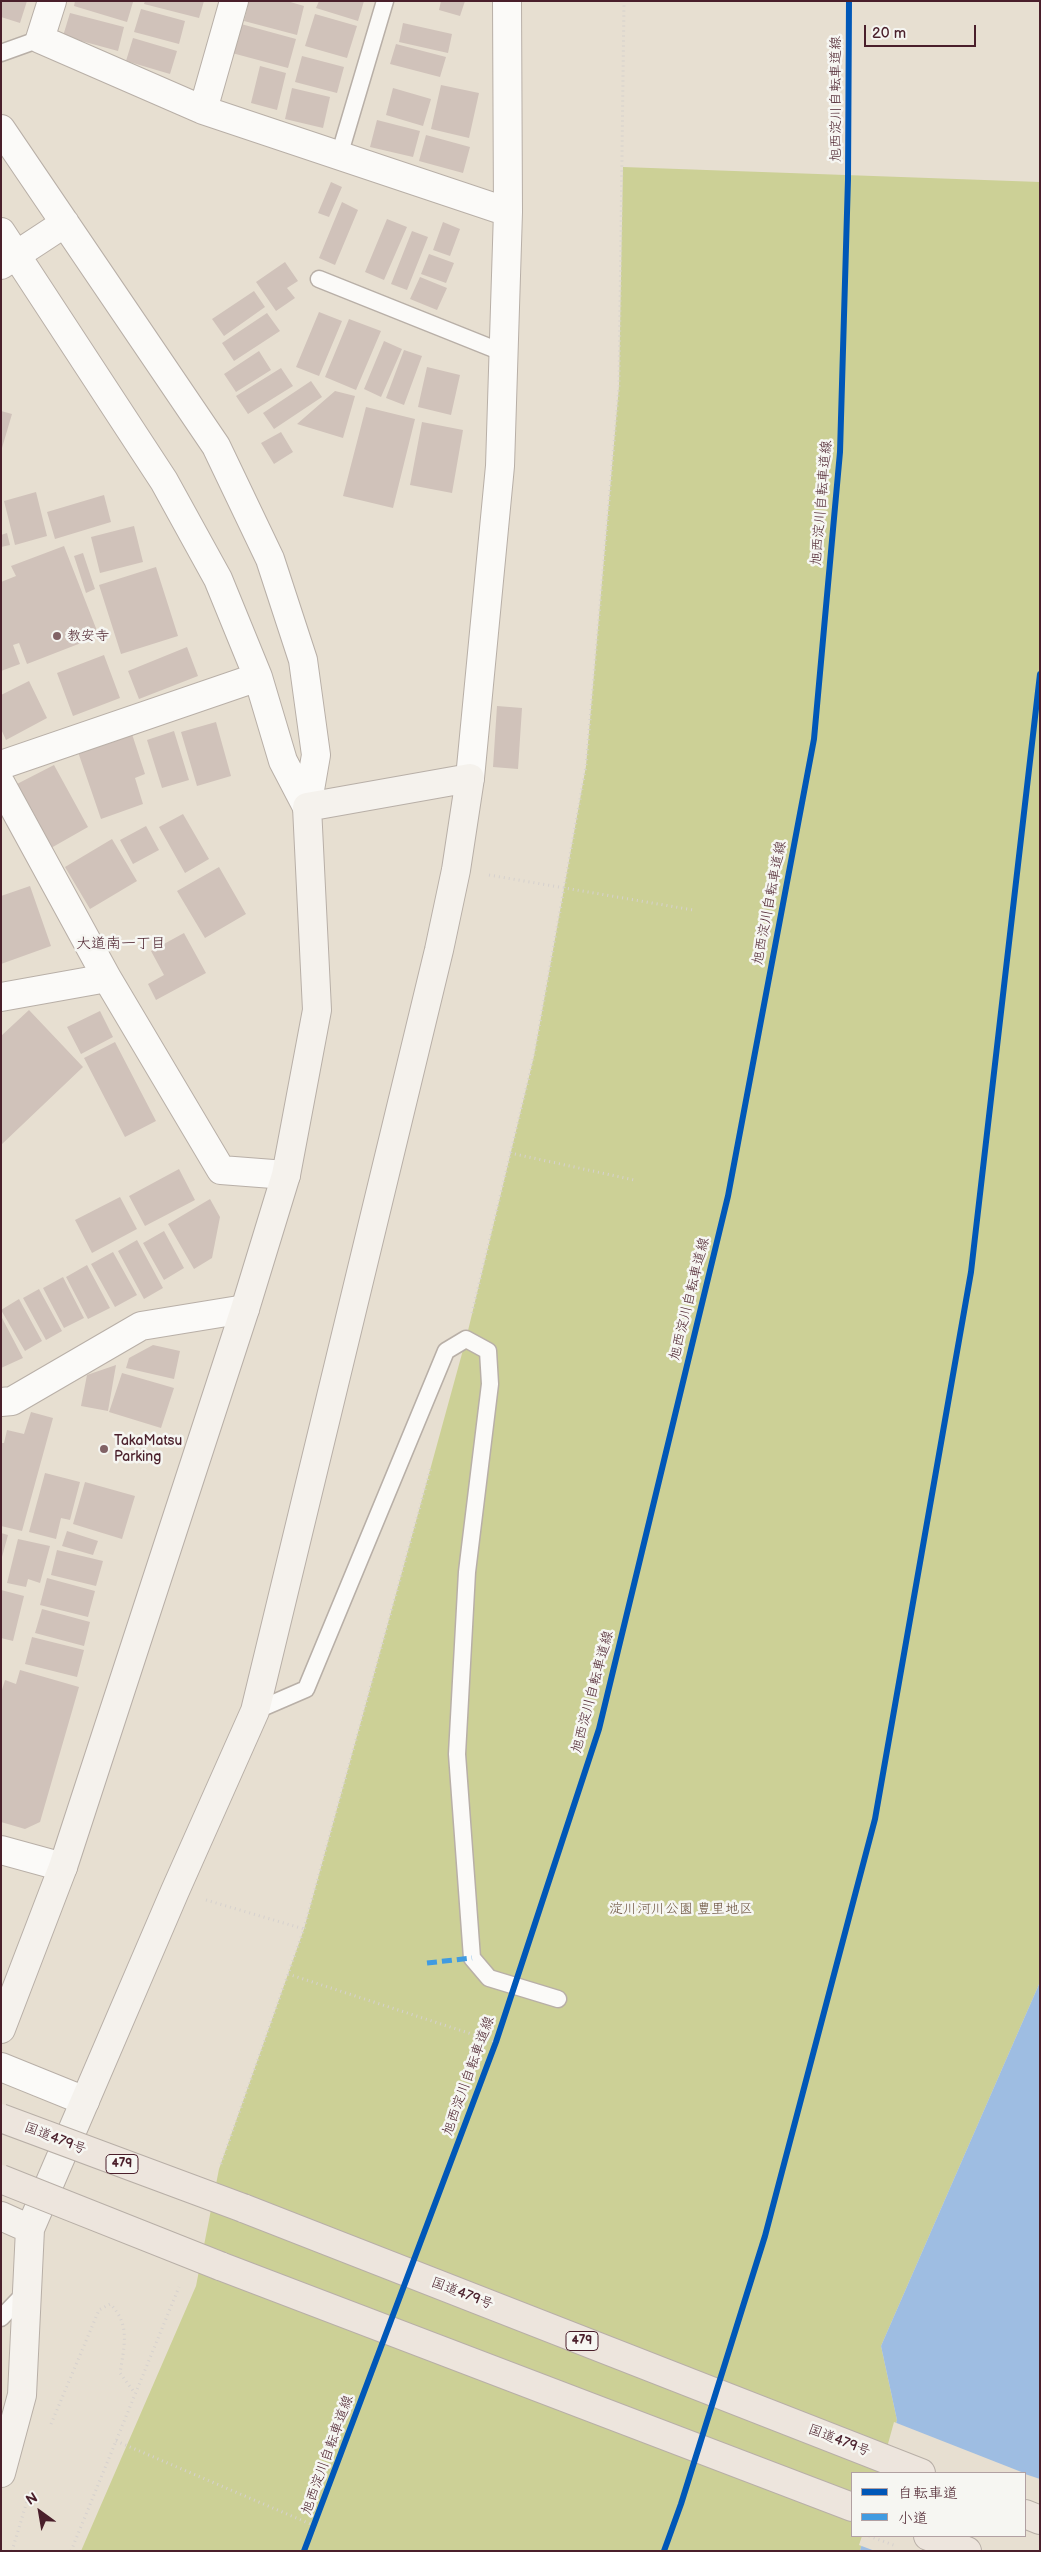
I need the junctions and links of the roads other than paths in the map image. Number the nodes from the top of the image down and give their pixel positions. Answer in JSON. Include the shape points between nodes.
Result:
{"nodes":[{"id":1,"x":52,"y":1,"type":"edge"},
{"id":2,"x":234,"y":1,"type":"edge"},
{"id":3,"x":385,"y":1,"type":"edge"},
{"id":4,"x":507,"y":1,"type":"edge"},
{"id":5,"x":40,"y":39,"type":"junction"},
{"id":6,"x":1,"y":53,"type":"edge"},
{"id":7,"x":203,"y":110,"type":"junction"},
{"id":8,"x":1,"y":129,"type":"edge"},
{"id":9,"x":339,"y":156,"type":"junction"},
{"id":10,"x":508,"y":212,"type":"junction"},
{"id":11,"x":65,"y":224,"type":"junction"},
{"id":12,"x":1,"y":232,"type":"edge"},
{"id":13,"x":9,"y":260,"type":"edge"},
{"id":14,"x":320,"y":280,"type":"dead end"},
{"id":15,"x":504,"y":353,"type":"junction"},
{"id":16,"x":258,"y":677,"type":"junction"},
{"id":17,"x":1,"y":765,"type":"edge"},
{"id":18,"x":470,"y":778,"type":"junction"},
{"id":19,"x":1,"y":784,"type":"edge"},
{"id":20,"x":307,"y":807,"type":"junction"},
{"id":21,"x":107,"y":978,"type":"junction"},
{"id":22,"x":1,"y":997,"type":"edge"},
{"id":23,"x":286,"y":1175,"type":"junction"},
{"id":24,"x":245,"y":1308,"type":"junction"},
{"id":25,"x":1,"y":1402,"type":"edge"},
{"id":26,"x":256,"y":1711,"type":"junction"},
{"id":27,"x":1,"y":1850,"type":"edge"},
{"id":28,"x":63,"y":1867,"type":"junction"},
{"id":29,"x":558,"y":1999,"type":"dead end"},
{"id":30,"x":1,"y":2029,"type":"edge"},
{"id":31,"x":1,"y":2067,"type":"edge"},
{"id":32,"x":85,"y":2101,"type":"junction"},
{"id":33,"x":1,"y":2118,"type":"edge"},
{"id":34,"x":1,"y":2179,"type":"edge"},
{"id":35,"x":1,"y":2216,"type":"edge"},
{"id":36,"x":30,"y":2228,"type":"junction"},
{"id":37,"x":27,"y":2291,"type":"junction"},
{"id":38,"x":1,"y":2318,"type":"edge"},
{"id":39,"x":918,"y":2472,"type":"edge"},
{"id":40,"x":1,"y":2473,"type":"edge"},
{"id":41,"x":851,"y":2507,"type":"edge"},
{"id":42,"x":1026,"y":2514,"type":"edge"},
{"id":43,"x":1040,"y":2520,"type":"edge"},
{"id":44,"x":931,"y":2537,"type":"edge"},
{"id":45,"x":967,"y":2551,"type":"edge"}],
"edges":[{"from":1,"to":5,"type":"street"},
{"from":2,"to":7,"type":"street"},
{"from":3,"to":9,"type":"lane"},
{"from":4,"to":10,"type":"street"},
{"from":5,"to":6,"type":"lane"},
{"from":5,"to":7,"type":"street"},
{"from":7,"to":9,"type":"street"},
{"from":8,"to":11,"type":"street"},
{"from":9,"to":10,"type":"street"},
{"from":10,"to":15,"type":"street"},
{"from":11,"to":13,"type":"street"},
{"from":11,"to":20,"type":"street","via":[[216,446],[270,559],[303,660],[316,755]]},
{"from":12,"to":13,"type":"street"},
{"from":13,"to":16,"type":"street","via":[[164,481],[218,579]]},
{"from":14,"to":15,"type":"lane"},
{"from":15,"to":18,"type":"street","via":[[500,466]]},
{"from":16,"to":17,"type":"street"},
{"from":16,"to":20,"type":"street","via":[[283,761]]},
{"from":18,"to":20,"type":"street"},
{"from":18,"to":26,"type":"street","via":[[456,870]]},
{"from":19,"to":21,"type":"street"},
{"from":20,"to":23,"type":"street","via":[[317,1010]]},
{"from":21,"to":22,"type":"street"},
{"from":21,"to":23,"type":"street","via":[[221,1170]]},
{"from":23,"to":24,"type":"street"},
{"from":24,"to":25,"type":"street","via":[[141,1326],[12,1401]]},
{"from":24,"to":28,"type":"street"},
{"from":26,"to":29,"type":"lane","via":[[306,1688],[446,1351],[466,1339],[488,1351],[490,1384],[466,1572],[457,1754],[472,1958],[488,1978]]},
{"from":26,"to":32,"type":"street"},
{"from":27,"to":28,"type":"street"},
{"from":28,"to":30,"type":"street"},
{"from":31,"to":32,"type":"street"},
{"from":32,"to":36,"type":"street"},
{"from":33,"to":39,"type":"highway","name":"国道479号","number":"479","bridge":true,"via":[[242,2208]]},
{"from":34,"to":41,"type":"highway","bridge":true},
{"from":35,"to":36,"type":"street"},
{"from":36,"to":37,"type":"street"},
{"from":37,"to":38,"type":"lane"},
{"from":37,"to":40,"type":"street","via":[[22,2396]]},
{"from":42,"to":43,"type":"highway"},
{"from":44,"to":45,"type":"highway"}]}
